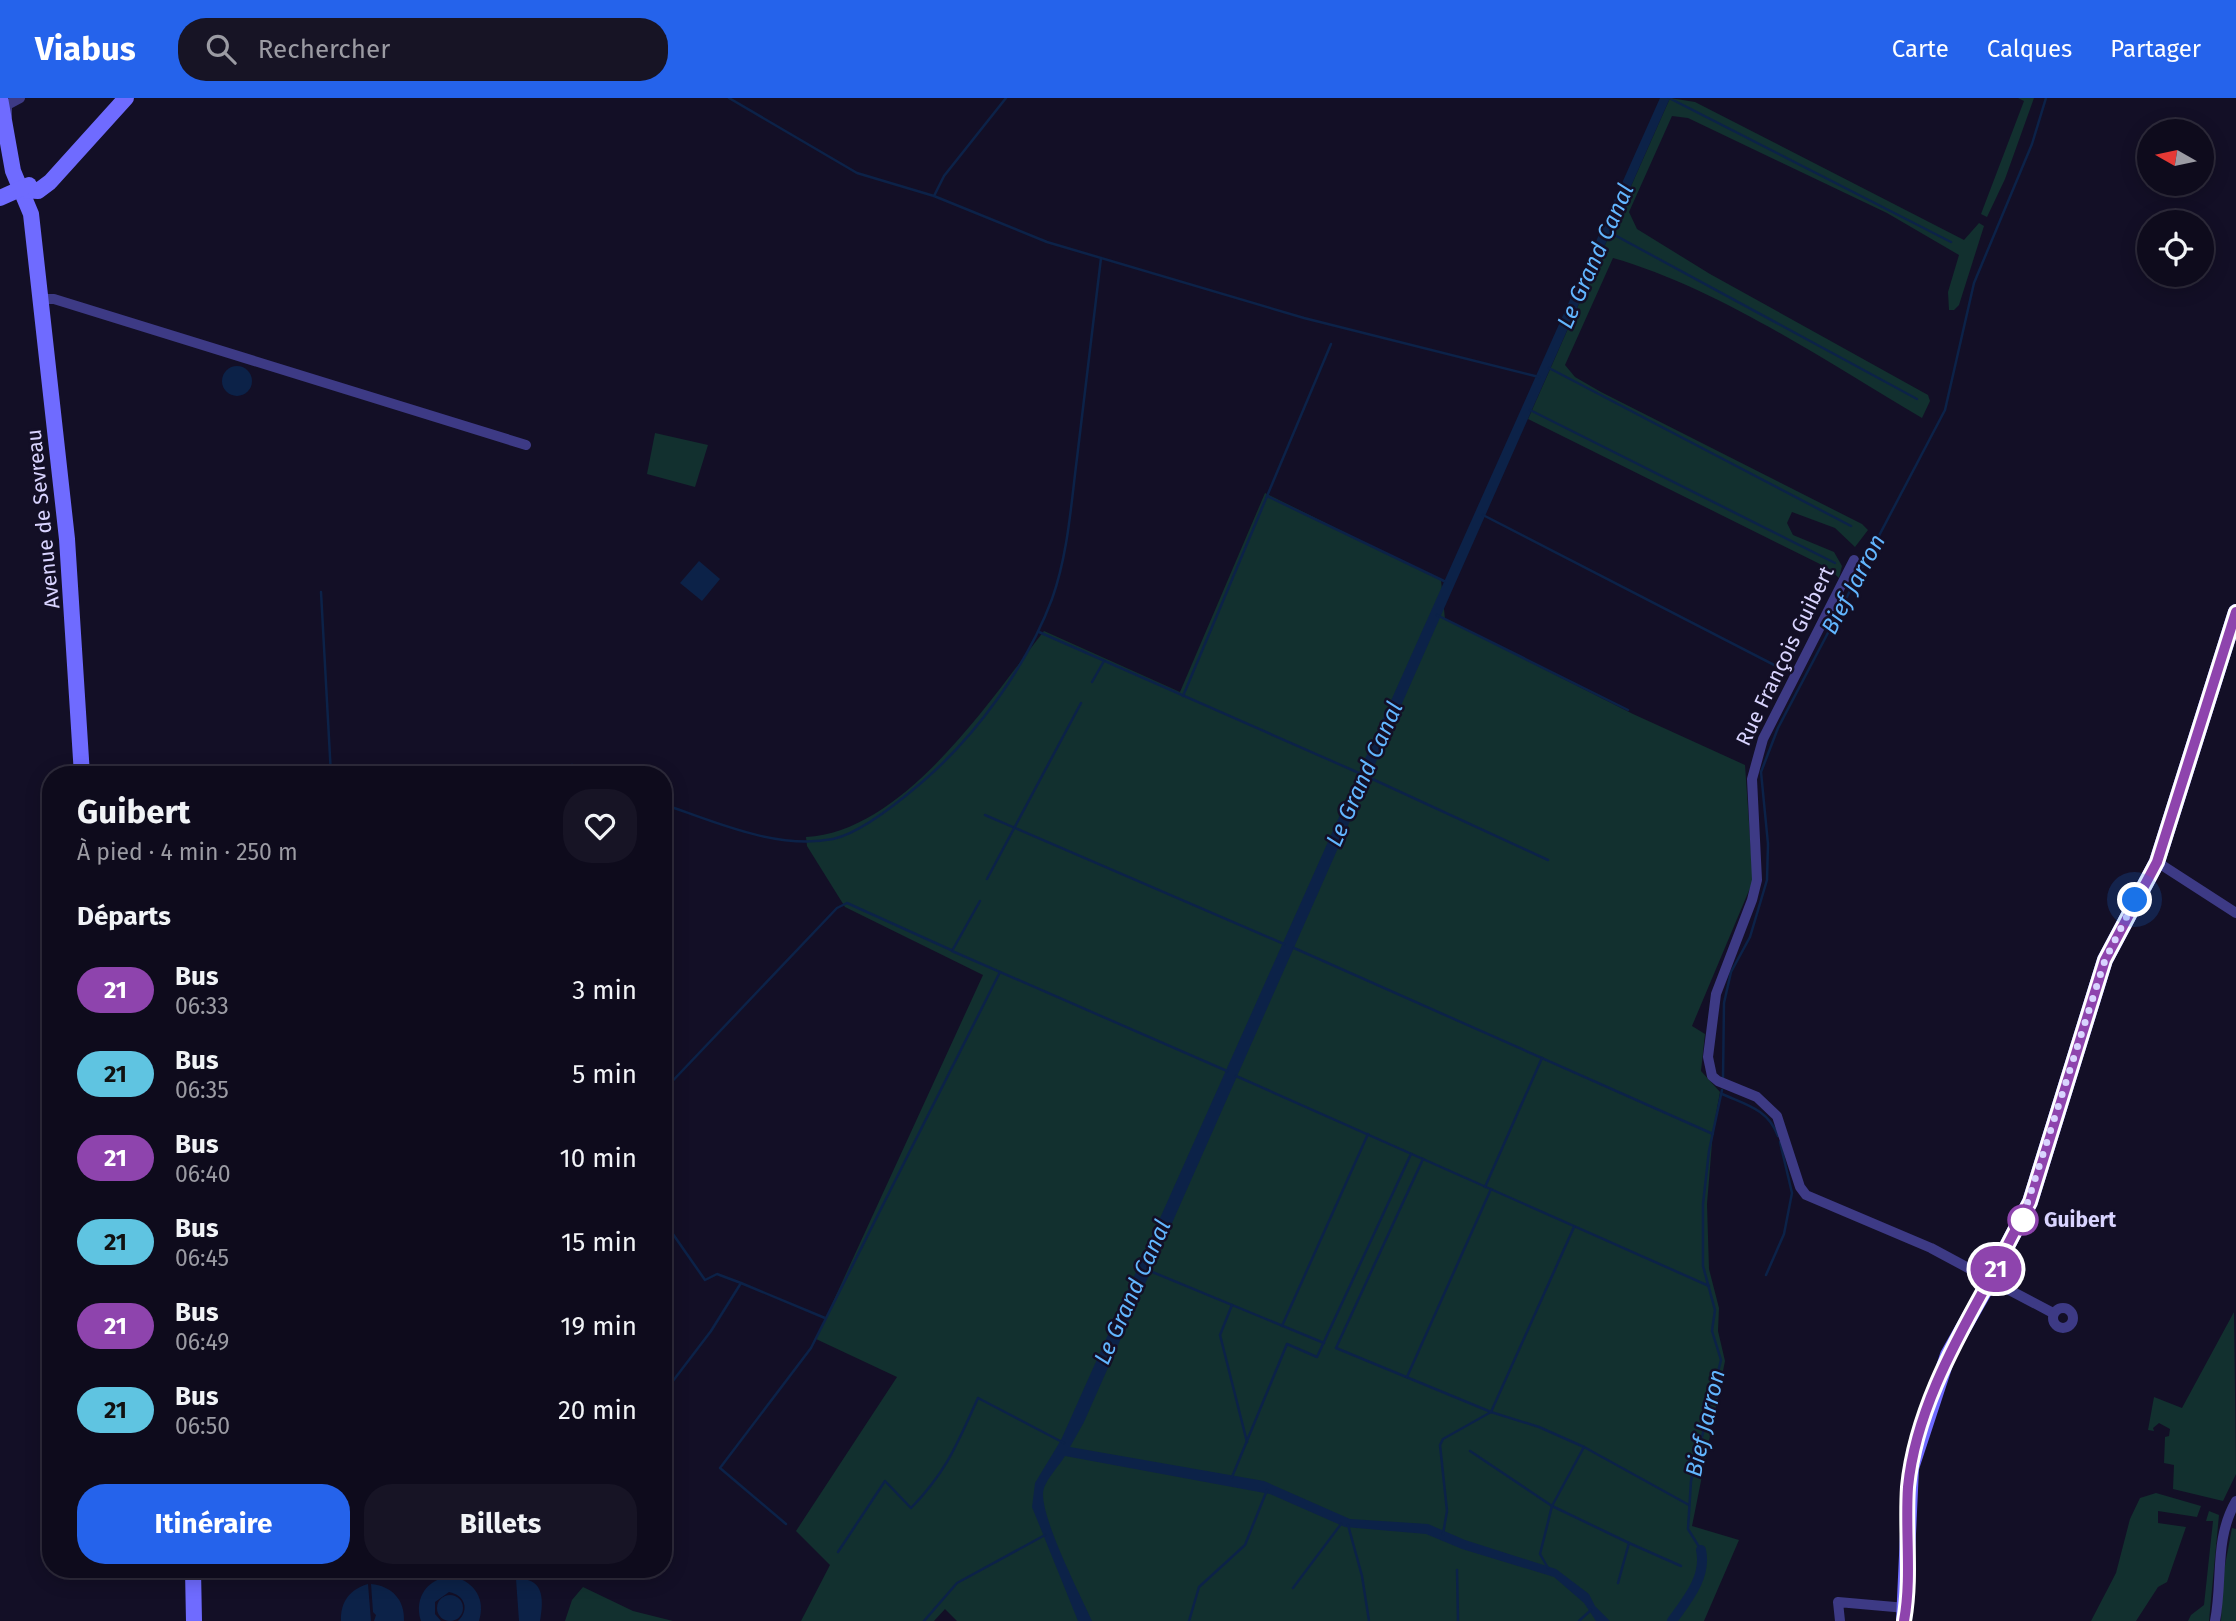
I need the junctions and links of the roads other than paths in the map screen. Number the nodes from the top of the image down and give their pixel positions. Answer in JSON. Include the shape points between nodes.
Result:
{"nodes":[{"id":1,"x":126,"y":98,"type":"edge"},
{"id":2,"x":8,"y":99,"type":"edge"},
{"id":3,"x":22,"y":190,"type":"junction"},
{"id":4,"x":0,"y":198,"type":"edge"},
{"id":5,"x":41,"y":299,"type":"junction"},
{"id":6,"x":526,"y":445,"type":"dead end"},
{"id":7,"x":1854,"y":560,"type":"dead end"},
{"id":8,"x":2236,"y":612,"type":"edge"},
{"id":9,"x":81,"y":766,"type":"edge"},
{"id":10,"x":2157,"y":862,"type":"junction"},
{"id":11,"x":2236,"y":913,"type":"edge"},
{"id":12,"x":1990,"y":1280,"type":"junction"},
{"id":13,"x":2053,"y":1313,"type":"dead end"},
{"id":14,"x":2236,"y":1501,"type":"edge"},
{"id":15,"x":193,"y":1578,"type":"edge"},
{"id":16,"x":1905,"y":1615,"type":"edge"},
{"id":17,"x":194,"y":1621,"type":"edge"},
{"id":18,"x":1840,"y":1621,"type":"edge"},
{"id":19,"x":2215,"y":1621,"type":"edge"}],
"edges":[{"from":1,"to":3,"type":"street","via":[[65,164]]},
{"from":2,"to":3,"type":"street","via":[[24,167]]},
{"from":2,"to":3,"type":"street","via":[[5,125],[13,171]]},
{"from":3,"to":4,"type":"street"},
{"from":3,"to":5,"type":"street","name":"Avenue de Sevreau","via":[[22,215]]},
{"from":5,"to":6,"type":"street","via":[[198,342]]},
{"from":5,"to":9,"type":"street","name":"Avenue de Sevreau","via":[[69,562]]},
{"from":7,"to":12,"type":"street","name":"Rue François Guibert","via":[[1754,765],[1757,880],[1716,994],[1709,1065],[1718,1081],[1757,1097],[1777,1116],[1806,1195],[1931,1248]]},
{"from":8,"to":10,"type":"street"},
{"from":10,"to":11,"type":"street"},
{"from":10,"to":12,"type":"street","via":[[2105,960],[2030,1202]]},
{"from":12,"to":13,"type":"street","name":"Rue François Guibert"},
{"from":12,"to":16,"type":"street","via":[[1948,1355],[1911,1468]]},
{"from":14,"to":19,"type":"street","via":[[2220,1549]]},
{"from":15,"to":17,"type":"street"},
{"from":16,"to":18,"type":"street","via":[[1838,1602]]}]}
